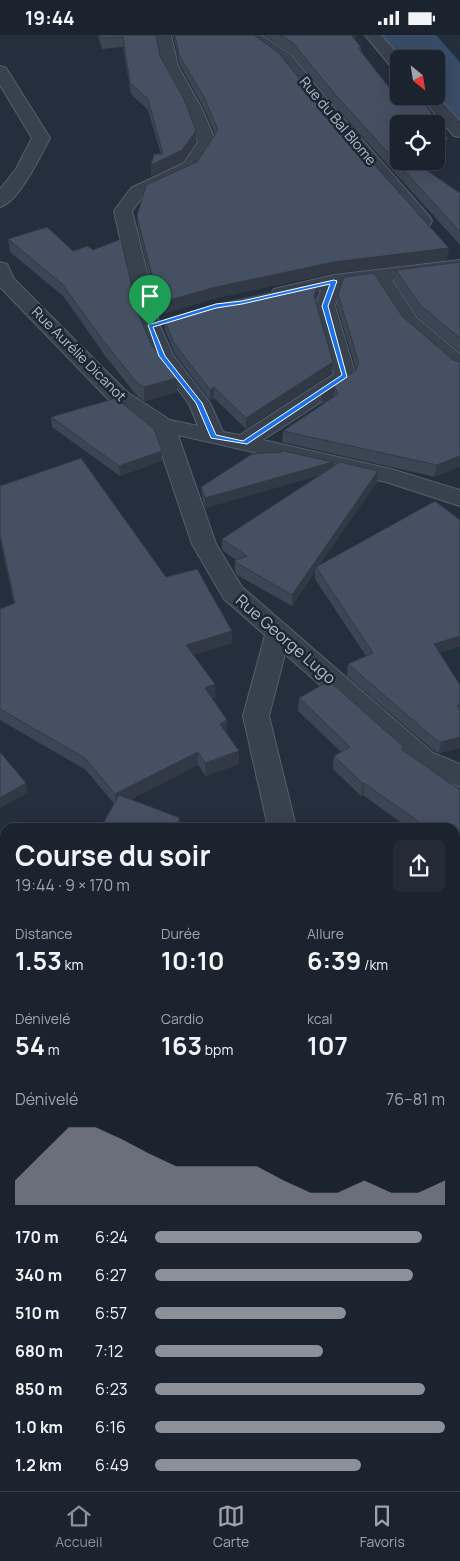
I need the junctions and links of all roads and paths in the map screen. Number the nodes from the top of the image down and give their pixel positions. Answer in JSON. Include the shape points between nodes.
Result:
{"nodes":[{"id":1,"x":162,"y":35,"type":"edge"},
{"id":2,"x":250,"y":35,"type":"edge"},
{"id":3,"x":373,"y":35,"type":"edge"},
{"id":4,"x":390,"y":55,"type":"edge"},
{"id":5,"x":0,"y":71,"type":"edge"},
{"id":6,"x":436,"y":105,"type":"edge"},
{"id":7,"x":460,"y":132,"type":"edge"},
{"id":8,"x":0,"y":201,"type":"edge"},
{"id":9,"x":448,"y":248,"type":"edge"},
{"id":10,"x":460,"y":266,"type":"edge"},
{"id":11,"x":0,"y":268,"type":"edge"},
{"id":12,"x":380,"y":277,"type":"junction"},
{"id":13,"x":334,"y":281,"type":"junction"},
{"id":14,"x":260,"y":298,"type":"edge"},
{"id":15,"x":460,"y":367,"type":"edge"},
{"id":16,"x":163,"y":425,"type":"junction"},
{"id":17,"x":214,"y":436,"type":"junction"},
{"id":18,"x":244,"y":443,"type":"junction"},
{"id":19,"x":460,"y":499,"type":"edge"},
{"id":20,"x":278,"y":633,"type":"junction"},
{"id":21,"x":460,"y":775,"type":"edge"},
{"id":22,"x":281,"y":823,"type":"edge"}],
"edges":[{"from":1,"to":17,"type":"street","via":[[175,79],[194,108],[207,142],[190,167],[137,192],[123,211],[159,323],[162,356],[199,403]]},
{"from":2,"to":9,"type":"street","name":"Rue du Bal Blome","via":[[285,58]]},
{"from":3,"to":4,"type":"street"},
{"from":5,"to":8,"type":"street","via":[[41,138],[24,171]]},
{"from":6,"to":7,"type":"street"},
{"from":10,"to":12,"type":"street"},
{"from":11,"to":16,"type":"street","name":"Rue Aurélie Dicanot","via":[[5,281],[119,397]]},
{"from":12,"to":13,"type":"street"},
{"from":12,"to":15,"type":"street","via":[[409,322]]},
{"from":13,"to":14,"type":"street"},
{"from":13,"to":18,"type":"street","via":[[325,306],[345,376]]},
{"from":16,"to":17,"type":"street","name":"Rue Aurélie Dicanot"},
{"from":16,"to":20,"type":"street","name":"Rue George Lugo","via":[[204,544],[233,593]]},
{"from":17,"to":18,"type":"street","name":"Rue Aurélie Dicanot"},
{"from":18,"to":19,"type":"street","name":"Rue Aurélie Dicanot","via":[[391,476]]},
{"from":20,"to":21,"type":"street","name":"Rue George Lugo","via":[[423,760]]},
{"from":20,"to":22,"type":"street","via":[[256,716]]}]}
